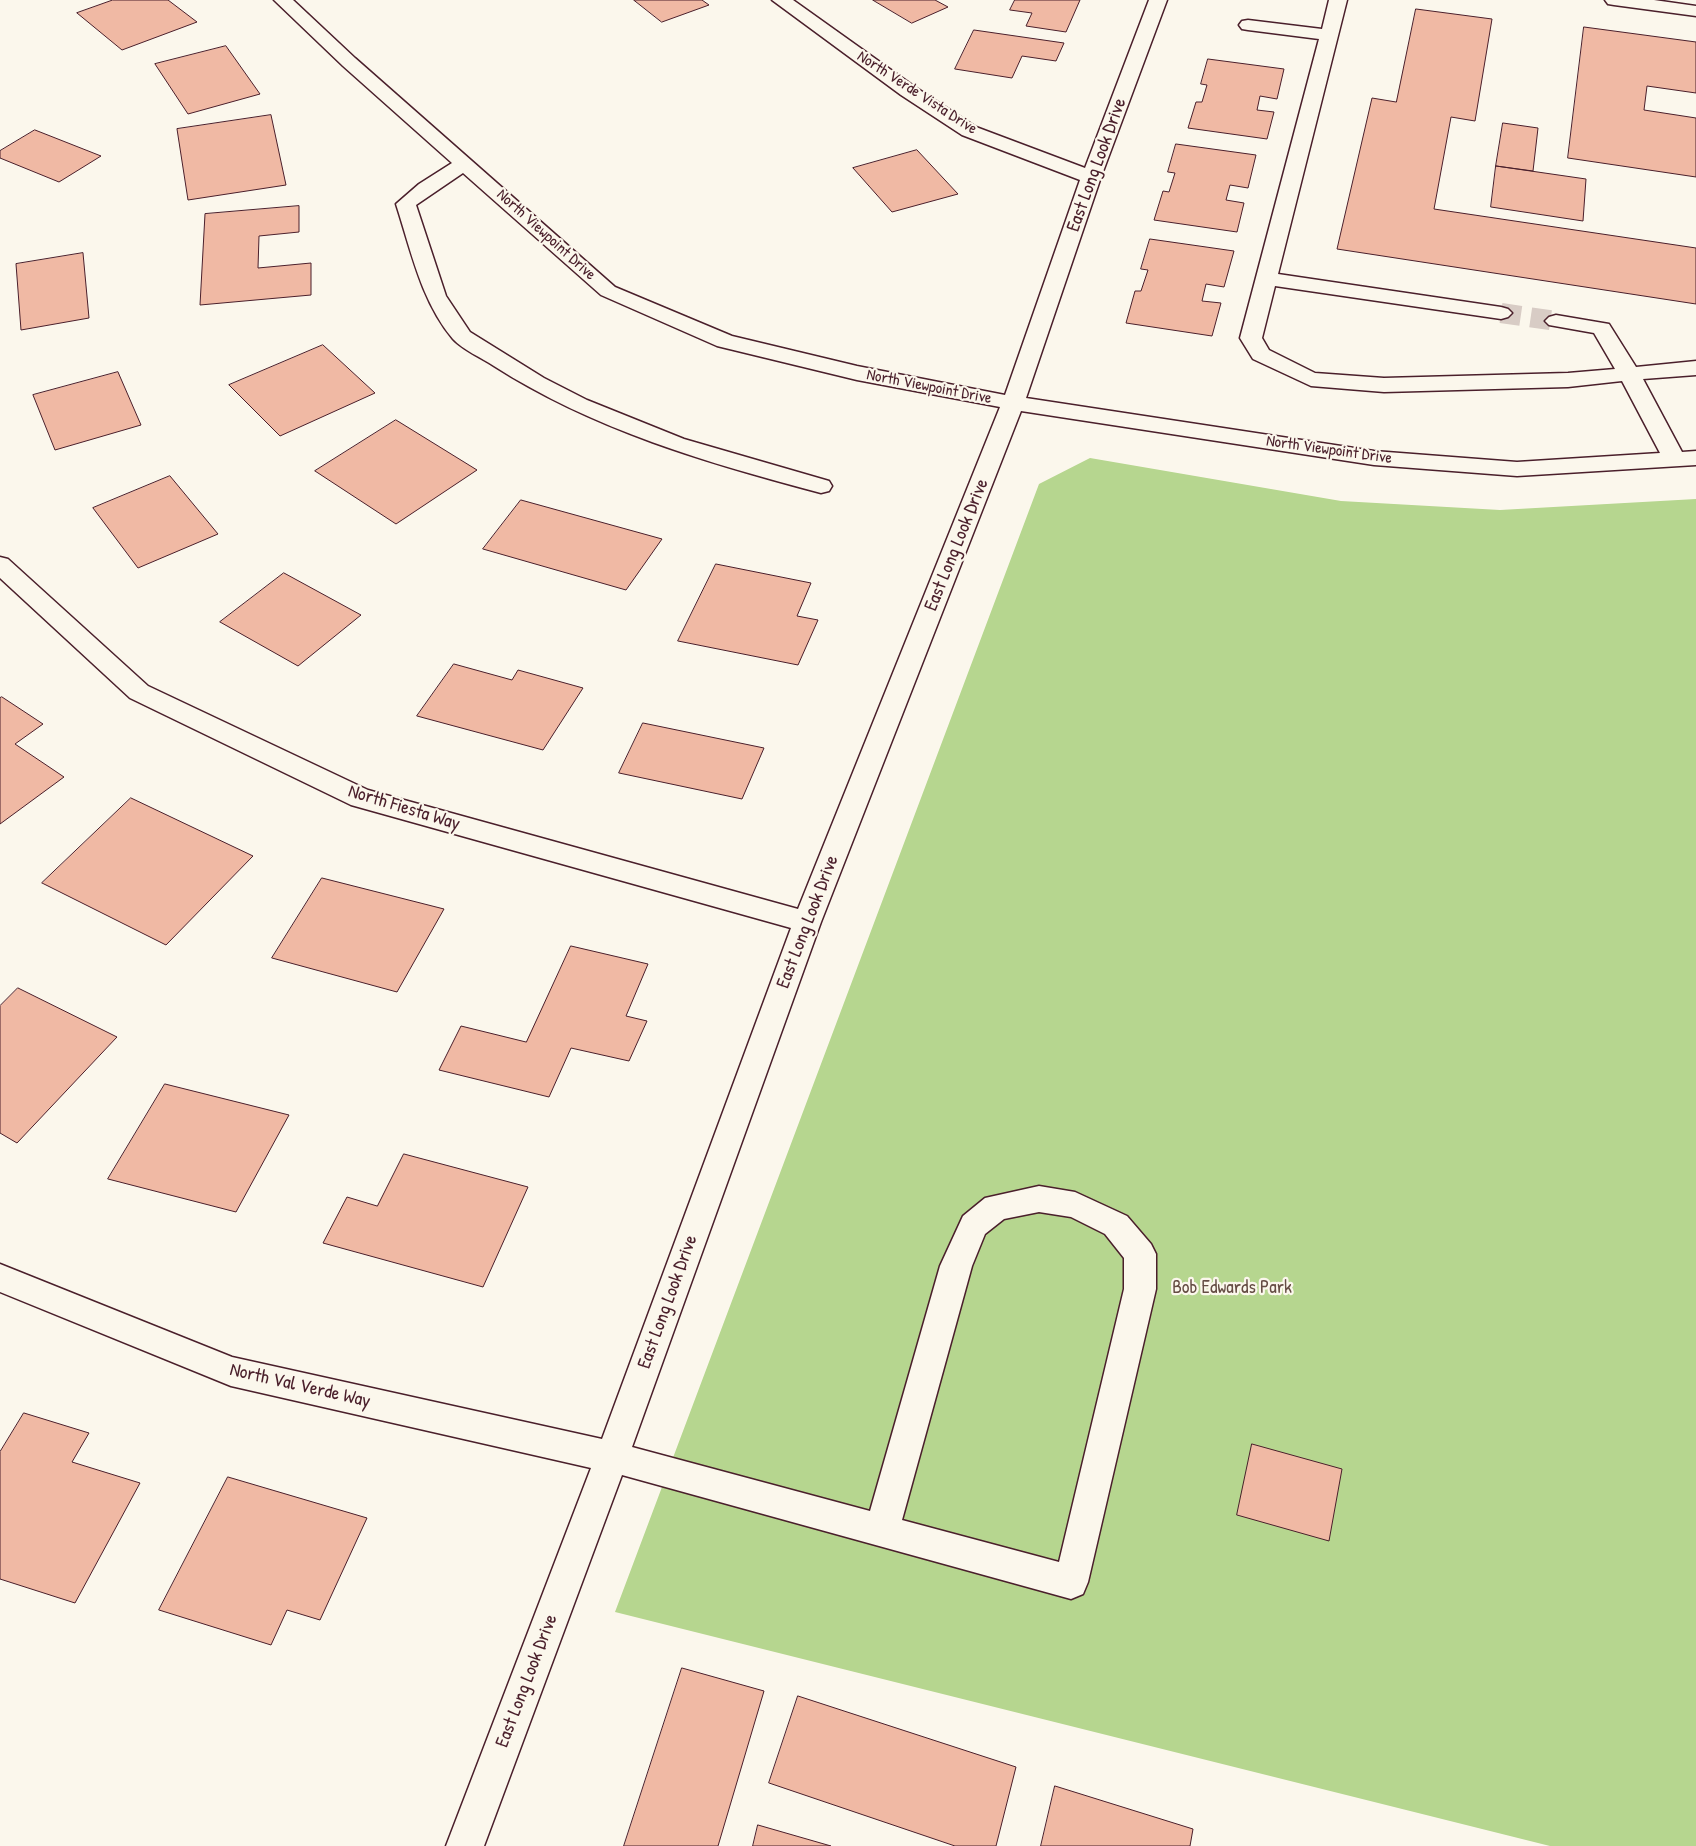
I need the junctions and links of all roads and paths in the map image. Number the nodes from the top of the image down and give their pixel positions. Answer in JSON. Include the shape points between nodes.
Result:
{"nodes":[{"id":1,"x":283,"y":0,"type":"edge"},
{"id":2,"x":781,"y":0,"type":"edge"},
{"id":3,"x":1158,"y":0,"type":"edge"},
{"id":4,"x":1338,"y":0,"type":"edge"},
{"id":5,"x":1614,"y":0,"type":"edge"},
{"id":6,"x":1696,"y":11,"type":"edge"},
{"id":7,"x":1248,"y":25,"type":"dead end"},
{"id":8,"x":1329,"y":35,"type":"junction"},
{"id":9,"x":465,"y":163,"type":"junction"},
{"id":10,"x":1091,"y":177,"type":"junction"},
{"id":11,"x":1266,"y":279,"type":"junction"},
{"id":12,"x":1500,"y":313,"type":"tunnel mouth"},
{"id":13,"x":1556,"y":321,"type":"tunnel mouth"},
{"id":14,"x":1696,"y":368,"type":"edge"},
{"id":15,"x":1629,"y":374,"type":"junction"},
{"id":16,"x":1014,"y":403,"type":"junction"},
{"id":17,"x":1686,"y":459,"type":"edge"},
{"id":18,"x":821,"y":486,"type":"dead end"},
{"id":19,"x":0,"y":565,"type":"edge"},
{"id":20,"x":807,"y":922,"type":"junction"},
{"id":21,"x":0,"y":1278,"type":"edge"},
{"id":22,"x":612,"y":1457,"type":"junction"},
{"id":23,"x":882,"y":1530,"type":"junction"},
{"id":24,"x":465,"y":1846,"type":"edge"}],
"edges":[{"from":1,"to":9,"type":"street","name":"North Viewpoint Drive"},
{"from":2,"to":10,"type":"street","name":"North Verde Vista Drive","via":[[969,131]]},
{"from":3,"to":10,"type":"street","name":"East Long Look Drive"},
{"from":4,"to":8,"type":"street"},
{"from":5,"to":6,"type":"street"},
{"from":7,"to":8,"type":"street"},
{"from":8,"to":11,"type":"street"},
{"from":9,"to":16,"type":"street","name":"North Viewpoint Drive","via":[[608,290],[617,294],[725,341],[857,373]]},
{"from":9,"to":18,"type":"street","via":[[406,204],[436,296],[462,336],[579,405],[676,444]]},
{"from":10,"to":16,"type":"street","name":"East Long Look Drive"},
{"from":11,"to":12,"type":"street"},
{"from":11,"to":15,"type":"street","via":[[1252,338],[1261,354],[1310,379],[1384,385],[1568,380]]},
{"from":13,"to":15,"type":"street","via":[[1602,328]]},
{"from":14,"to":15,"type":"street"},
{"from":15,"to":17,"type":"street"},
{"from":16,"to":17,"type":"street","name":"North Viewpoint Drive","via":[[1374,458],[1517,469]]},
{"from":16,"to":20,"type":"street","name":"East Long Look Drive"},
{"from":19,"to":20,"type":"street","name":"North Fiesta Way","via":[[139,692],[360,798]]},
{"from":20,"to":22,"type":"street","name":"East Long Look Drive"},
{"from":21,"to":22,"type":"street","name":"North Val Verde Way","via":[[231,1371]]},
{"from":22,"to":23,"type":"street","name":"North Val Verde Way"},
{"from":22,"to":24,"type":"street","name":"East Long Look Drive"},
{"from":23,"to":23,"type":"street","name":"North Val Verde Way","via":[[1071,1582],[1140,1288],[1140,1254],[1116,1225],[1075,1206],[1039,1199],[996,1208],[974,1225],[956,1266]]}]}
